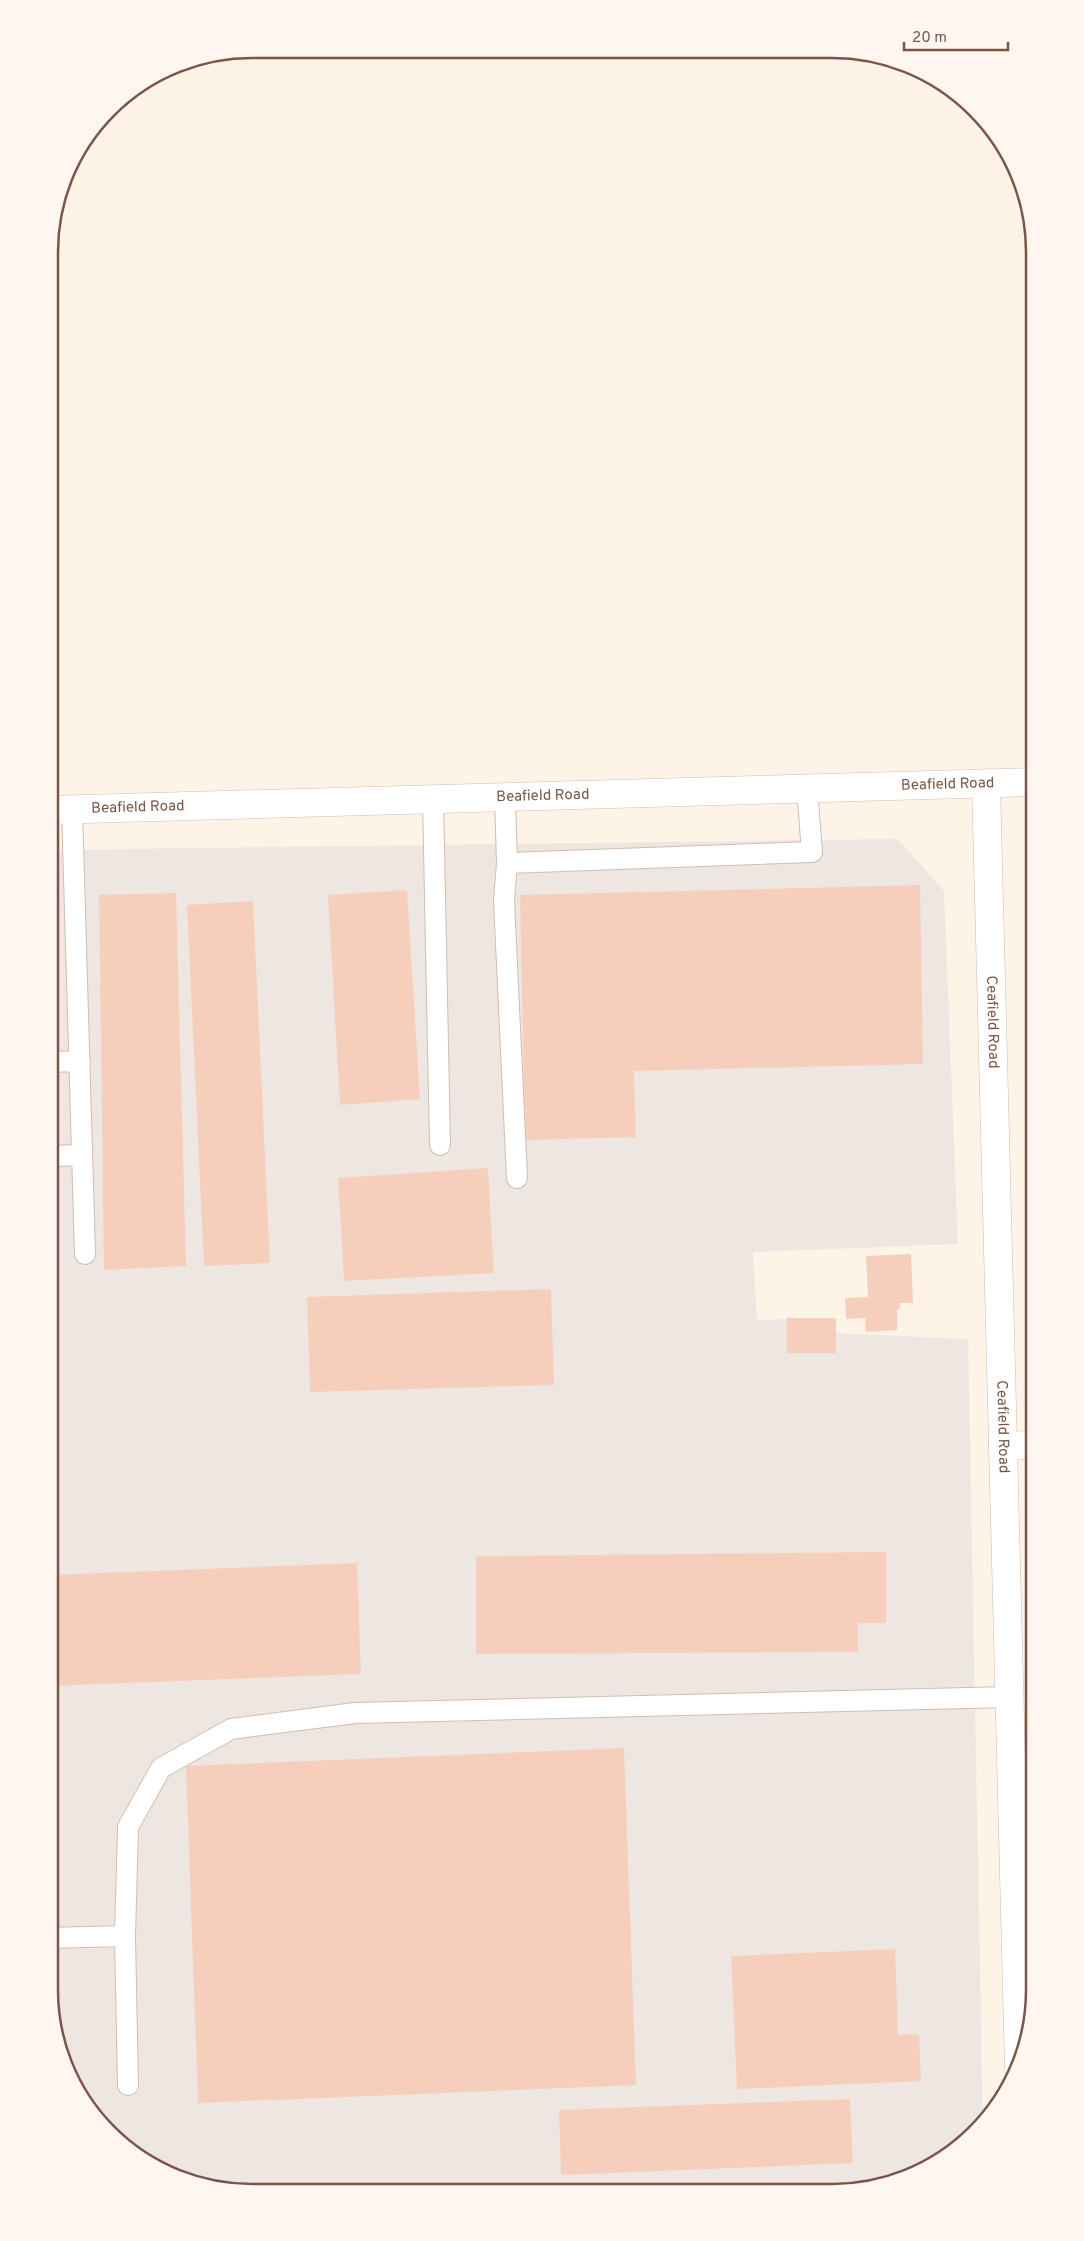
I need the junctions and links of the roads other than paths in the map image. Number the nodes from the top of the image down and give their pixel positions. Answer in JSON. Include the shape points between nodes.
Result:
{"nodes":[{"id":1,"x":1026,"y":782,"type":"edge"},
{"id":2,"x":986,"y":783,"type":"junction"},
{"id":3,"x":808,"y":788,"type":"junction"},
{"id":4,"x":504,"y":797,"type":"junction"},
{"id":5,"x":433,"y":799,"type":"junction"},
{"id":6,"x":60,"y":810,"type":"edge"},
{"id":7,"x":507,"y":863,"type":"junction"},
{"id":8,"x":80,"y":1061,"type":"junction"},
{"id":9,"x":58,"y":1062,"type":"edge"},
{"id":10,"x":440,"y":1144,"type":"dead end"},
{"id":11,"x":82,"y":1155,"type":"junction"},
{"id":12,"x":58,"y":1156,"type":"edge"},
{"id":13,"x":517,"y":1178,"type":"dead end"},
{"id":14,"x":85,"y":1254,"type":"dead end"},
{"id":15,"x":1026,"y":1445,"type":"edge"},
{"id":16,"x":1003,"y":1446,"type":"junction"},
{"id":17,"x":1010,"y":1696,"type":"junction"},
{"id":18,"x":1024,"y":1884,"type":"edge"},
{"id":19,"x":125,"y":1936,"type":"junction"},
{"id":20,"x":58,"y":1938,"type":"edge"},
{"id":21,"x":1020,"y":2041,"type":"edge"},
{"id":22,"x":128,"y":2085,"type":"dead end"}],
"edges":[{"from":1,"to":2,"type":"street","name":"Beafield Road"},
{"from":2,"to":3,"type":"street","name":"Beafield Road"},
{"from":2,"to":16,"type":"street","name":"Ceafield Road"},
{"from":3,"to":4,"type":"street","name":"Beafield Road"},
{"from":3,"to":7,"type":"lane","via":[[812,852]]},
{"from":4,"to":5,"type":"street","name":"Beafield Road"},
{"from":4,"to":7,"type":"lane"},
{"from":5,"to":6,"type":"street","name":"Beafield Road"},
{"from":5,"to":10,"type":"lane"},
{"from":6,"to":8,"type":"lane"},
{"from":7,"to":13,"type":"lane","via":[[504,901]]},
{"from":8,"to":9,"type":"lane"},
{"from":8,"to":11,"type":"lane"},
{"from":11,"to":12,"type":"lane"},
{"from":11,"to":14,"type":"lane"},
{"from":15,"to":16,"type":"street"},
{"from":16,"to":17,"type":"street","name":"Ceafield Road"},
{"from":17,"to":18,"type":"street","name":"Ceafield Road"},
{"from":17,"to":19,"type":"lane","via":[[355,1713],[231,1729],[161,1768],[128,1827]]},
{"from":18,"to":21,"type":"street","name":"Ceafield Road"},
{"from":19,"to":20,"type":"lane"},
{"from":19,"to":22,"type":"lane"}]}
